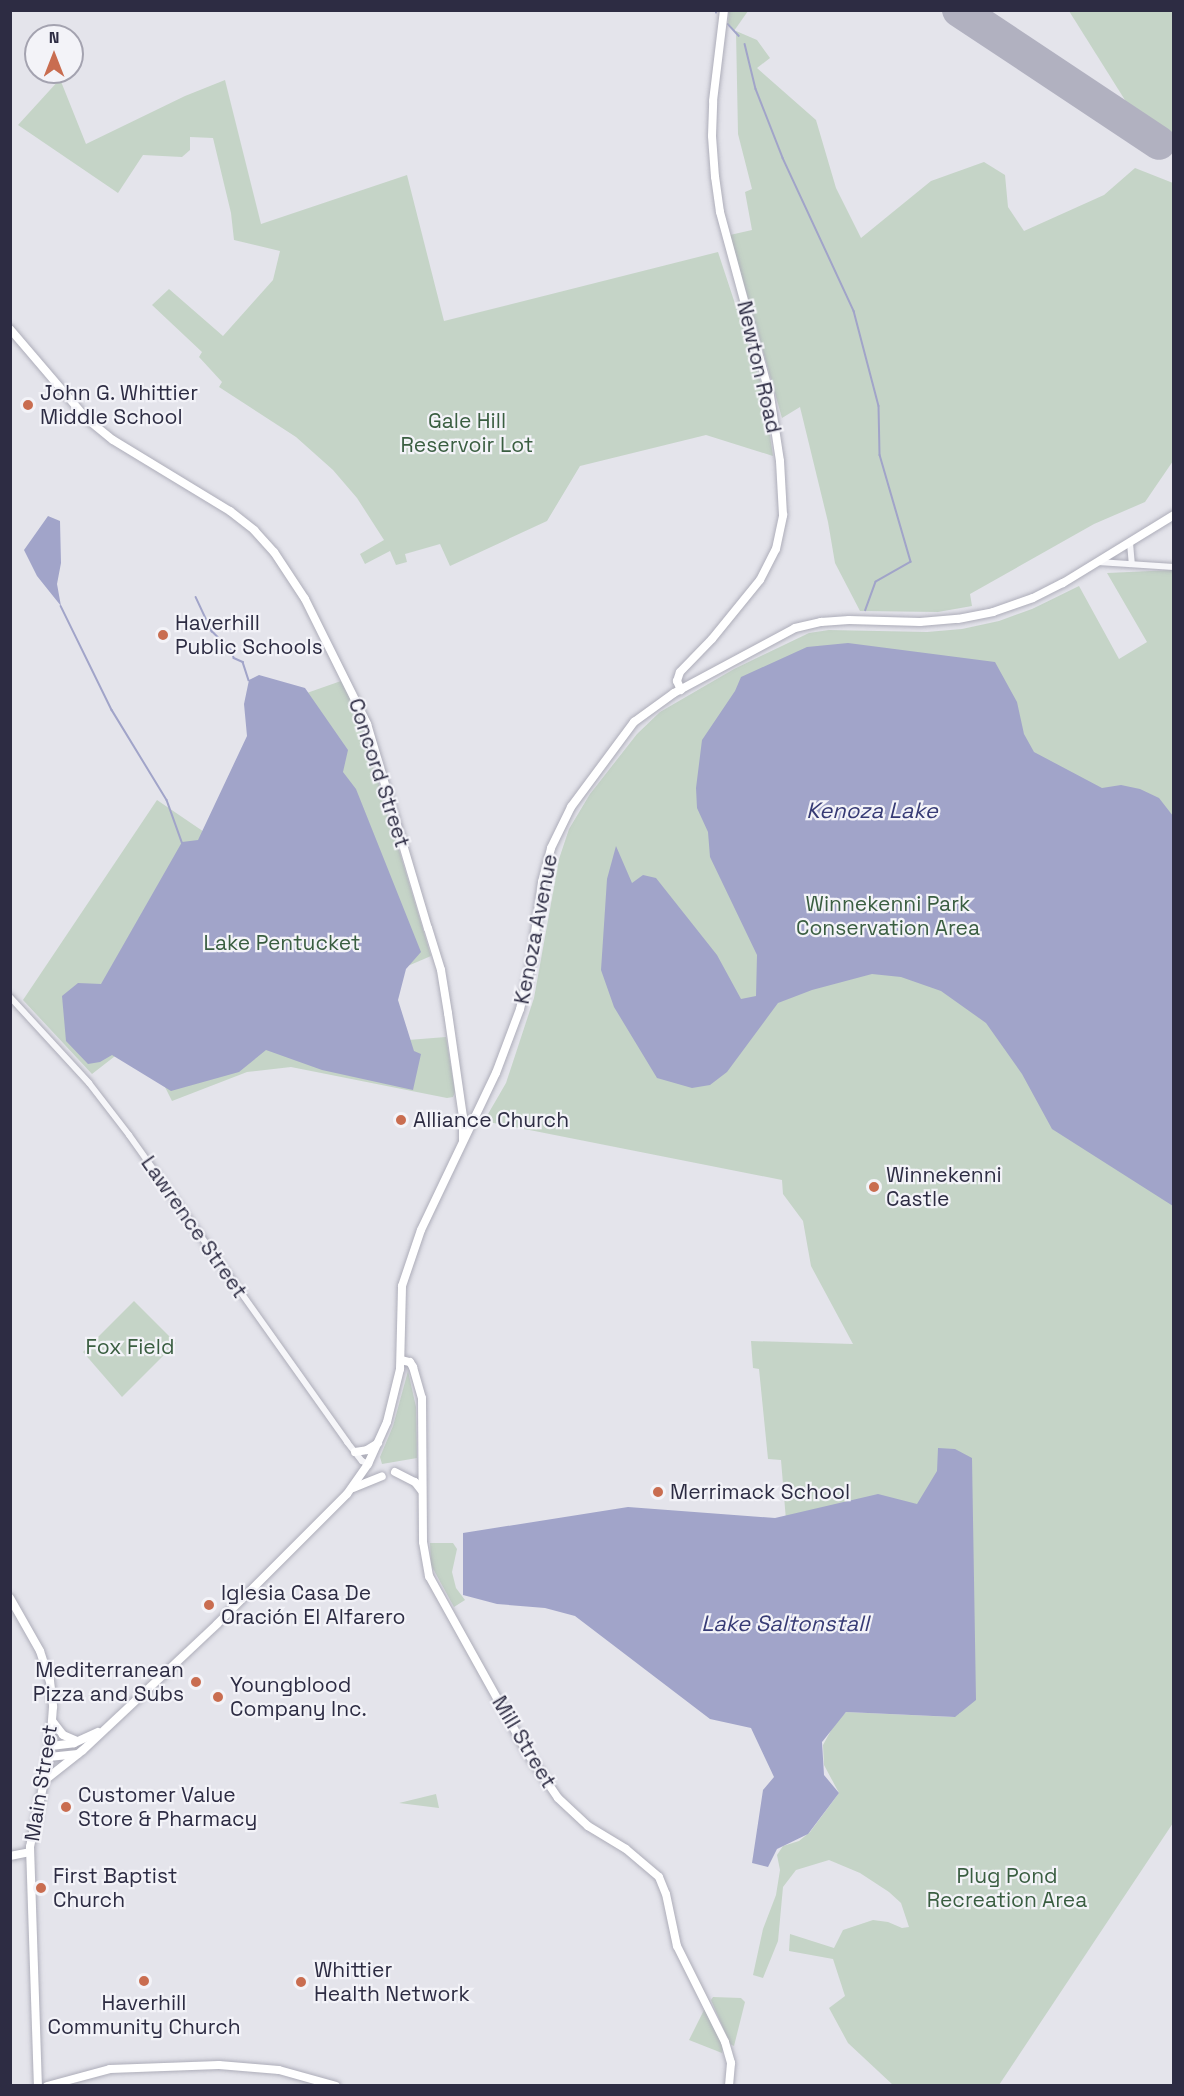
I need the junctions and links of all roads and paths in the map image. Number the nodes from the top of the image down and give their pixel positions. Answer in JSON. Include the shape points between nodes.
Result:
{"nodes":[{"id":1,"x":724,"y":10,"type":"edge"},
{"id":2,"x":10,"y":329,"type":"edge"},
{"id":3,"x":1173,"y":515,"type":"edge"},
{"id":4,"x":1130,"y":543,"type":"junction"},
{"id":5,"x":1097,"y":562,"type":"junction"},
{"id":6,"x":1131,"y":564,"type":"junction"},
{"id":7,"x":1173,"y":567,"type":"edge"},
{"id":8,"x":684,"y":688,"type":"junction"},
{"id":9,"x":10,"y":997,"type":"edge"},
{"id":10,"x":464,"y":1141,"type":"junction"},
{"id":11,"x":401,"y":1360,"type":"junction"},
{"id":12,"x":379,"y":1442,"type":"junction"},
{"id":13,"x":355,"y":1452,"type":"junction"},
{"id":14,"x":368,"y":1464,"type":"junction"},
{"id":15,"x":395,"y":1472,"type":"dead end"},
{"id":16,"x":382,"y":1476,"type":"dead end"},
{"id":17,"x":352,"y":1488,"type":"junction"},
{"id":18,"x":423,"y":1493,"type":"junction"},
{"id":19,"x":10,"y":1598,"type":"edge"},
{"id":20,"x":53,"y":1722,"type":"junction"},
{"id":21,"x":99,"y":1731,"type":"junction"},
{"id":22,"x":78,"y":1741,"type":"junction"},
{"id":23,"x":51,"y":1746,"type":"junction"},
{"id":24,"x":78,"y":1754,"type":"junction"},
{"id":25,"x":49,"y":1756,"type":"junction"},
{"id":26,"x":45,"y":1780,"type":"junction"},
{"id":27,"x":30,"y":1852,"type":"junction"},
{"id":28,"x":10,"y":1856,"type":"edge"},
{"id":29,"x":38,"y":2085,"type":"edge"},
{"id":30,"x":47,"y":2085,"type":"edge"},
{"id":31,"x":336,"y":2085,"type":"edge"},
{"id":32,"x":729,"y":2085,"type":"edge"}],
"edges":[{"from":1,"to":8,"type":"main road","name":"Newton Road","via":[[713,101],[715,177],[720,213],[770,396],[784,502],[779,539],[767,570],[680,672],[677,681]]},
{"from":2,"to":10,"type":"main road","name":"Concord Street","via":[[90,422],[230,511],[254,531],[274,552],[305,599],[367,724],[441,970]]},
{"from":3,"to":4,"type":"main road","name":"Kenoza Avenue"},
{"from":4,"to":5,"type":"main road","name":"Kenoza Avenue"},
{"from":4,"to":6,"type":"street"},
{"from":5,"to":6,"type":"street"},
{"from":5,"to":8,"type":"main road","name":"Kenoza Avenue","via":[[1033,598],[958,620],[849,620],[795,628]]},
{"from":6,"to":7,"type":"street"},
{"from":8,"to":10,"type":"main road","name":"Kenoza Avenue","via":[[634,722],[571,807],[551,848],[520,1009]]},
{"from":9,"to":13,"type":"street","name":"Lawrence Street","via":[[89,1083],[137,1145]]},
{"from":10,"to":11,"type":"main road","name":"Kenoza Avenue","via":[[421,1230],[402,1286]]},
{"from":11,"to":12,"type":"main road","name":"Kenoza Avenue","via":[[391,1410]]},
{"from":11,"to":18,"type":"main road","name":"Mill Street","via":[[411,1363],[419,1384]]},
{"from":12,"to":13,"type":"main road"},
{"from":12,"to":14,"type":"main road","name":"Kenoza Avenue"},
{"from":13,"to":14,"type":"street","name":"Lawrence Street"},
{"from":14,"to":17,"type":"main road","name":"Kenoza Avenue"},
{"from":15,"to":18,"type":"main road","via":[[415,1482]]},
{"from":16,"to":17,"type":"main road"},
{"from":17,"to":21,"type":"main road","name":"Kenoza Avenue","via":[[180,1660]]},
{"from":18,"to":32,"type":"main road","name":"Mill Street","via":[[423,1542],[429,1576],[528,1754],[569,1809],[656,1872],[677,1946],[725,2042],[731,2063]]},
{"from":19,"to":20,"type":"main road","name":"Main Street","via":[[45,1663],[52,1692]]},
{"from":20,"to":22,"type":"main road","via":[[63,1735]]},
{"from":20,"to":23,"type":"main road","name":"Main Street"},
{"from":21,"to":22,"type":"main road","name":"Kenoza Avenue"},
{"from":21,"to":24,"type":"main road","name":"Kenoza Avenue"},
{"from":22,"to":23,"type":"main road","name":"Kenoza Avenue"},
{"from":23,"to":25,"type":"main road","name":"Main Street"},
{"from":24,"to":25,"type":"main road"},
{"from":24,"to":26,"type":"main road","name":"Kenoza Avenue"},
{"from":25,"to":26,"type":"main road","name":"Main Street"},
{"from":26,"to":27,"type":"main road","name":"Main Street"},
{"from":27,"to":28,"type":"main road"},
{"from":27,"to":29,"type":"main road","name":"Main Street"},
{"from":30,"to":31,"type":"main road","via":[[110,2068],[219,2065],[279,2070]]}]}
